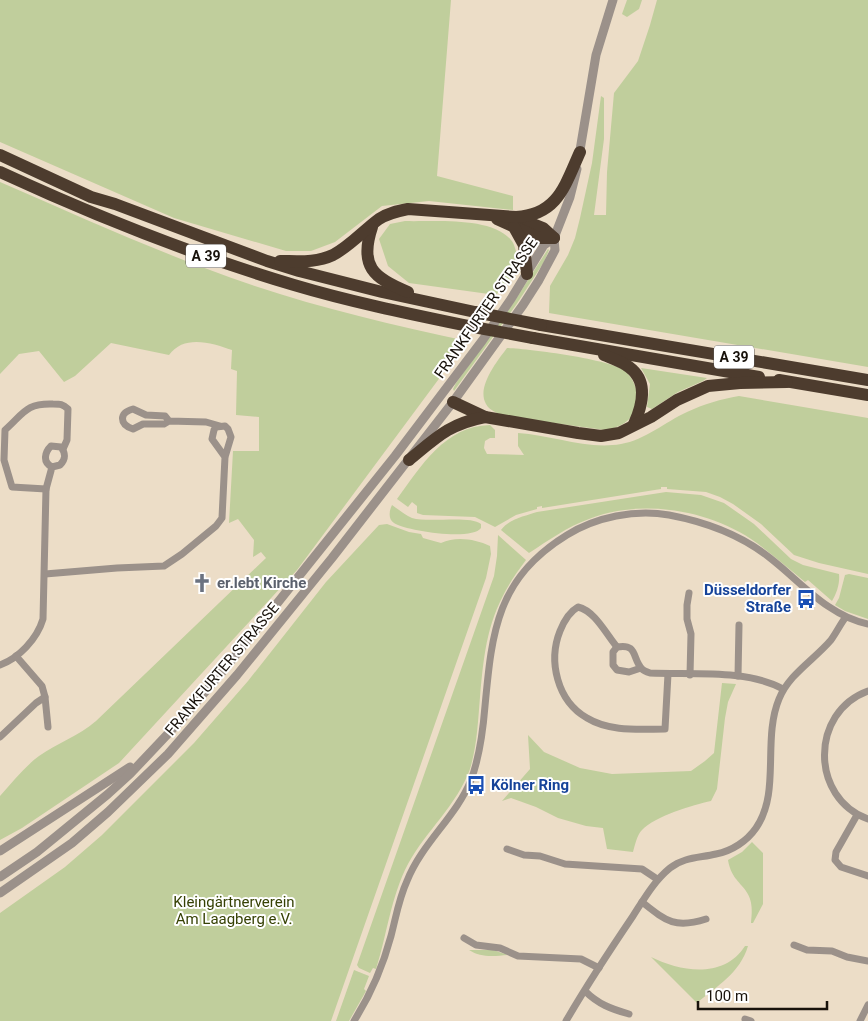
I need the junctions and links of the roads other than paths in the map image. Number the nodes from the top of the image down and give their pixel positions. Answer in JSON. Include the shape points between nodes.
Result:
{"nodes":[{"id":1,"x":613,"y":0,"type":"edge"},
{"id":2,"x":580,"y":152,"type":"junction"},
{"id":3,"x":0,"y":155,"type":"edge"},
{"id":4,"x":0,"y":172,"type":"edge"},
{"id":5,"x":515,"y":222,"type":"junction"},
{"id":6,"x":372,"y":227,"type":"junction"},
{"id":7,"x":554,"y":238,"type":"junction"},
{"id":8,"x":267,"y":261,"type":"junction"},
{"id":9,"x":527,"y":274,"type":"junction"},
{"id":10,"x":442,"y":306,"type":"junction"},
{"id":11,"x":586,"y":348,"type":"junction"},
{"id":12,"x":868,"y":380,"type":"edge"},
{"id":13,"x":787,"y":382,"type":"junction"},
{"id":14,"x":442,"y":394,"type":"junction"},
{"id":15,"x":868,"y":395,"type":"edge"},
{"id":16,"x":453,"y":402,"type":"junction"},
{"id":17,"x":485,"y":417,"type":"junction"},
{"id":18,"x":169,"y":421,"type":"junction"},
{"id":19,"x":634,"y":424,"type":"junction"},
{"id":20,"x":221,"y":426,"type":"junction"},
{"id":21,"x":63,"y":449,"type":"junction"},
{"id":22,"x":225,"y":457,"type":"junction"},
{"id":23,"x":409,"y":460,"type":"junction"},
{"id":24,"x":52,"y":467,"type":"junction"},
{"id":25,"x":46,"y":488,"type":"junction"},
{"id":26,"x":45,"y":574,"type":"junction"},
{"id":27,"x":689,"y":593,"type":"dead end"},
{"id":28,"x":845,"y":618,"type":"junction"},
{"id":29,"x":868,"y":624,"type":"edge"},
{"id":30,"x":739,"y":625,"type":"dead end"},
{"id":31,"x":617,"y":647,"type":"junction"},
{"id":32,"x":16,"y":656,"type":"junction"},
{"id":33,"x":0,"y":665,"type":"edge"},
{"id":34,"x":642,"y":668,"type":"junction"},
{"id":35,"x":668,"y":674,"type":"junction"},
{"id":36,"x":690,"y":675,"type":"junction"},
{"id":37,"x":738,"y":676,"type":"junction"},
{"id":38,"x":783,"y":689,"type":"junction"},
{"id":39,"x":868,"y":691,"type":"edge"},
{"id":40,"x":46,"y":697,"type":"junction"},
{"id":41,"x":48,"y":727,"type":"dead end"},
{"id":42,"x":0,"y":736,"type":"edge"},
{"id":43,"x":150,"y":752,"type":"junction"},
{"id":44,"x":857,"y":815,"type":"junction"},
{"id":45,"x":868,"y":819,"type":"edge"},
{"id":46,"x":507,"y":849,"type":"dead end"},
{"id":47,"x":0,"y":851,"type":"edge"},
{"id":48,"x":868,"y":876,"type":"edge"},
{"id":49,"x":0,"y":877,"type":"edge"},
{"id":50,"x":657,"y":880,"type":"junction"},
{"id":51,"x":0,"y":893,"type":"edge"},
{"id":52,"x":642,"y":902,"type":"junction"},
{"id":53,"x":706,"y":919,"type":"dead end"},
{"id":54,"x":464,"y":938,"type":"dead end"},
{"id":55,"x":794,"y":945,"type":"dead end"},
{"id":56,"x":868,"y":961,"type":"edge"},
{"id":57,"x":599,"y":968,"type":"junction"},
{"id":58,"x":585,"y":991,"type":"junction"},
{"id":59,"x":868,"y":1005,"type":"edge"},
{"id":60,"x":629,"y":1014,"type":"dead end"},
{"id":61,"x":354,"y":1021,"type":"edge"},
{"id":62,"x":566,"y":1021,"type":"edge"},
{"id":63,"x":860,"y":1021,"type":"edge"}],
"edges":[{"from":1,"to":2,"type":"street","via":[[596,55]]},
{"from":2,"to":5,"type":"highway","via":[[565,186],[552,203],[542,211]]},
{"from":2,"to":7,"type":"street","via":[[570,197]]},
{"from":3,"to":8,"type":"highway","number":"A 39","via":[[91,197]]},
{"from":4,"to":11,"type":"highway","number":"A 39","bridge":true,"via":[[175,246],[295,286],[468,326]]},
{"from":5,"to":6,"type":"highway","via":[[490,215],[408,209],[391,212]]},
{"from":5,"to":7,"type":"highway","via":[[539,238]]},
{"from":5,"to":9,"type":"highway","via":[[524,245]]},
{"from":6,"to":8,"type":"highway","via":[[334,255],[320,260]]},
{"from":6,"to":10,"type":"highway","via":[[368,259],[379,278]]},
{"from":7,"to":9,"type":"street","name":"FRANKFURTER STRASSE","via":[[544,246]]},
{"from":7,"to":16,"type":"street","name":"FRANKFURTER STRASSE","via":[[555,250],[539,280]]},
{"from":8,"to":10,"type":"highway","number":"A 39"},
{"from":9,"to":14,"type":"street","name":"FRANKFURTER STRASSE"},
{"from":10,"to":12,"type":"highway","number":"A 39","bridge":true},
{"from":11,"to":13,"type":"highway","number":"A 39"},
{"from":11,"to":19,"type":"highway","via":[[626,365],[637,376],[643,390],[641,409]]},
{"from":13,"to":15,"type":"highway","number":"A 39"},
{"from":13,"to":19,"type":"highway","via":[[708,386]]},
{"from":14,"to":16,"type":"street"},
{"from":14,"to":43,"type":"street","name":"FRANKFURTER STRASSE","via":[[228,666]]},
{"from":16,"to":17,"type":"highway"},
{"from":16,"to":23,"type":"street","name":"FRANKFURTER STRASSE"},
{"from":17,"to":19,"type":"highway","via":[[601,436],[619,433]]},
{"from":17,"to":23,"type":"highway","via":[[456,424]]},
{"from":18,"to":18,"type":"street","via":[[165,416],[146,414],[133,408],[123,417],[127,427],[133,429],[143,424]]},
{"from":18,"to":20,"type":"street","via":[[206,422]]},
{"from":20,"to":22,"type":"street","via":[[228,429],[231,437]]},
{"from":20,"to":22,"type":"street","via":[[214,430],[212,439]]},
{"from":21,"to":24,"type":"street","via":[[63,462]]},
{"from":21,"to":24,"type":"street","via":[[56,445],[47,450],[46,461]]},
{"from":21,"to":25,"type":"street","via":[[67,440],[68,409],[63,404],[31,406],[5,430],[4,460],[12,487]]},
{"from":22,"to":26,"type":"street","via":[[222,518],[164,566]]},
{"from":23,"to":51,"type":"street","name":"FRANKFURTER STRASSE","via":[[237,675],[168,754],[72,843]]},
{"from":24,"to":25,"type":"street"},
{"from":25,"to":26,"type":"street"},
{"from":26,"to":32,"type":"street","via":[[40,628]]},
{"from":27,"to":36,"type":"street"},
{"from":28,"to":29,"type":"street"},
{"from":28,"to":38,"type":"street","via":[[830,641]]},
{"from":28,"to":61,"type":"street","via":[[748,543],[697,521],[666,514],[605,518],[552,544],[522,573],[504,602],[490,656],[480,750],[470,782],[406,881],[383,964]]},
{"from":30,"to":37,"type":"street"},
{"from":31,"to":34,"type":"street","via":[[629,647]]},
{"from":31,"to":34,"type":"street","via":[[612,658],[617,670],[629,672]]},
{"from":31,"to":35,"type":"street","via":[[584,608],[571,611],[562,625],[555,655],[556,671],[564,696],[587,718],[612,727],[666,729]]},
{"from":32,"to":33,"type":"street"},
{"from":32,"to":40,"type":"street","via":[[42,686]]},
{"from":34,"to":35,"type":"street","via":[[650,673]]},
{"from":35,"to":36,"type":"street"},
{"from":36,"to":37,"type":"street"},
{"from":37,"to":38,"type":"street","via":[[768,681]]},
{"from":38,"to":50,"type":"street","via":[[771,728],[768,797],[763,816],[755,829],[733,848],[682,860]]},
{"from":39,"to":44,"type":"street","via":[[840,711],[830,727],[824,752],[826,776],[832,789]]},
{"from":40,"to":41,"type":"street"},
{"from":40,"to":42,"type":"street"},
{"from":43,"to":47,"type":"street","via":[[123,773]]},
{"from":43,"to":49,"type":"street","name":"FRANKFURTER STRASSE","via":[[108,794],[64,831]]},
{"from":44,"to":45,"type":"street"},
{"from":44,"to":48,"type":"street","via":[[836,852],[835,860],[842,867]]},
{"from":46,"to":50,"type":"street","via":[[565,864],[642,869]]},
{"from":50,"to":52,"type":"street"},
{"from":52,"to":53,"type":"street","via":[[665,919],[678,924]]},
{"from":52,"to":57,"type":"street"},
{"from":54,"to":57,"type":"street","via":[[476,945],[500,948],[518,956],[581,960]]},
{"from":55,"to":56,"type":"street"},
{"from":57,"to":58,"type":"street"},
{"from":58,"to":60,"type":"street","via":[[603,1005]]},
{"from":58,"to":62,"type":"street"},
{"from":59,"to":63,"type":"street"}]}
